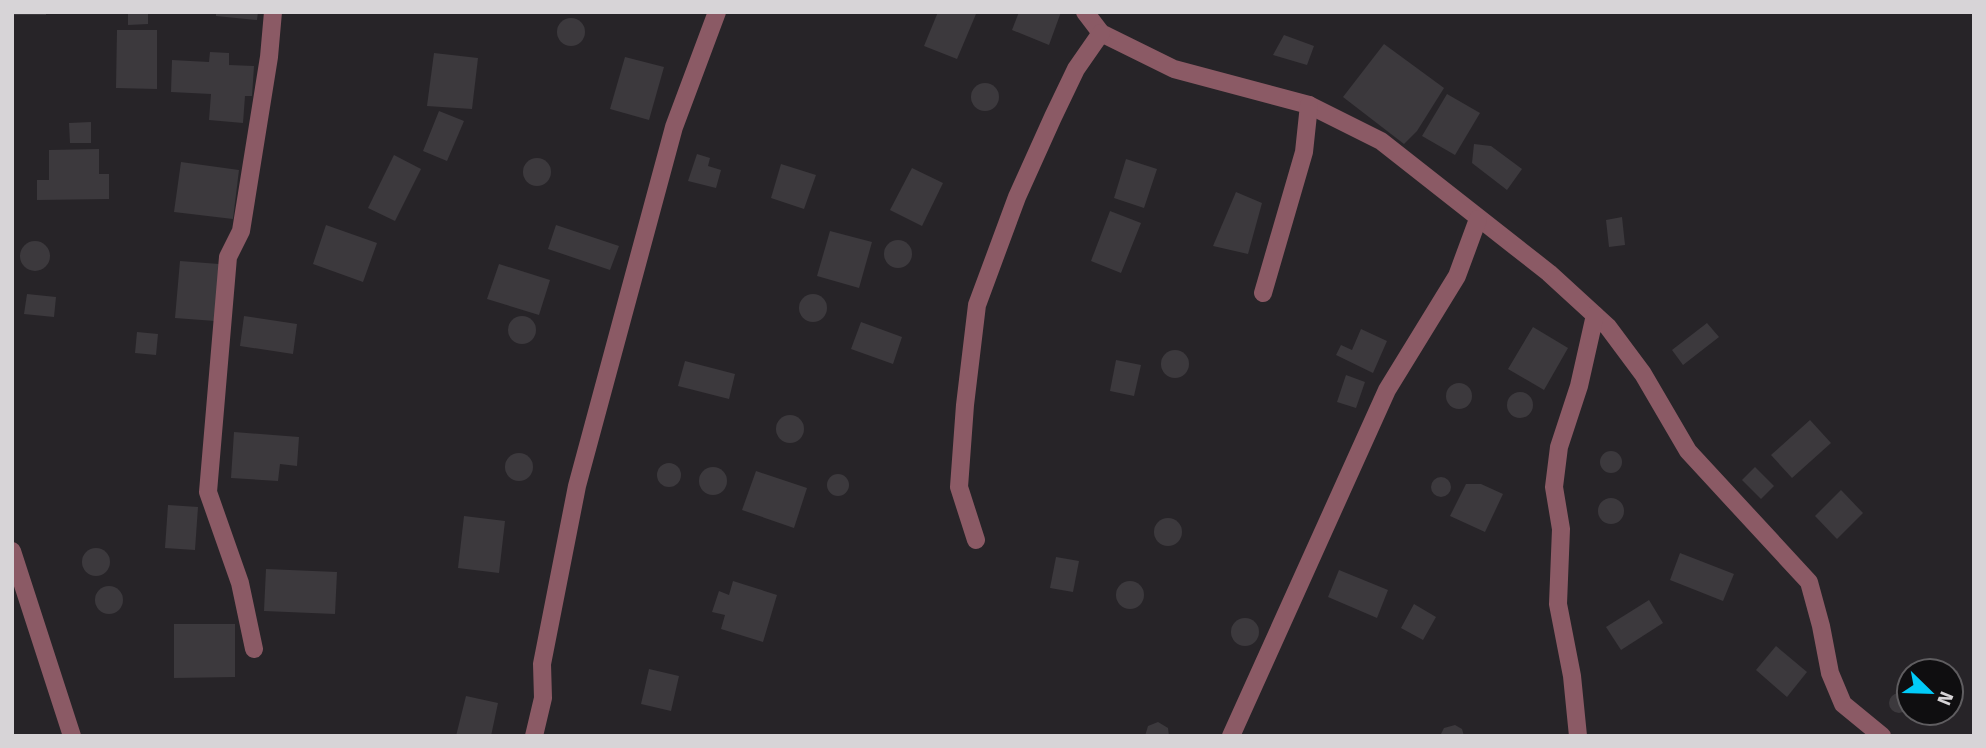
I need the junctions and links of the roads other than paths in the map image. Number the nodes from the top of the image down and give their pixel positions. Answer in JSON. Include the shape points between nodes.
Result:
{"nodes":[{"id":1,"x":273,"y":12,"type":"edge"},
{"id":2,"x":717,"y":12,"type":"edge"},
{"id":3,"x":1085,"y":12,"type":"edge"},
{"id":4,"x":1101,"y":33,"type":"junction"},
{"id":5,"x":1309,"y":105,"type":"junction"},
{"id":6,"x":1478,"y":219,"type":"junction"},
{"id":7,"x":1263,"y":293,"type":"dead end"},
{"id":8,"x":1595,"y":315,"type":"junction"},
{"id":9,"x":976,"y":540,"type":"dead end"},
{"id":10,"x":12,"y":551,"type":"edge"},
{"id":11,"x":254,"y":649,"type":"dead end"},
{"id":12,"x":72,"y":736,"type":"edge"},
{"id":13,"x":534,"y":736,"type":"edge"},
{"id":14,"x":1231,"y":736,"type":"edge"},
{"id":15,"x":1578,"y":736,"type":"edge"},
{"id":16,"x":1882,"y":736,"type":"edge"}],
"edges":[{"from":1,"to":11,"type":"street","via":[[270,57],[241,231],[228,257],[208,492],[240,583]]},
{"from":2,"to":13,"type":"street","via":[[674,127],[578,486],[542,664],[543,698]]},
{"from":3,"to":4,"type":"street"},
{"from":4,"to":5,"type":"street","via":[[1174,69]]},
{"from":4,"to":9,"type":"street","via":[[1076,69],[1053,117],[977,305],[959,487]]},
{"from":5,"to":6,"type":"street","via":[[1381,141]]},
{"from":5,"to":7,"type":"street","via":[[1304,152]]},
{"from":6,"to":8,"type":"street"},
{"from":6,"to":14,"type":"street","via":[[1457,276],[1387,390]]},
{"from":8,"to":15,"type":"street","via":[[1559,447],[1553,487],[1561,529],[1558,604]]},
{"from":8,"to":16,"type":"street","via":[[1643,374],[1688,451],[1809,582],[1830,673],[1843,704]]},
{"from":10,"to":12,"type":"street"}]}
